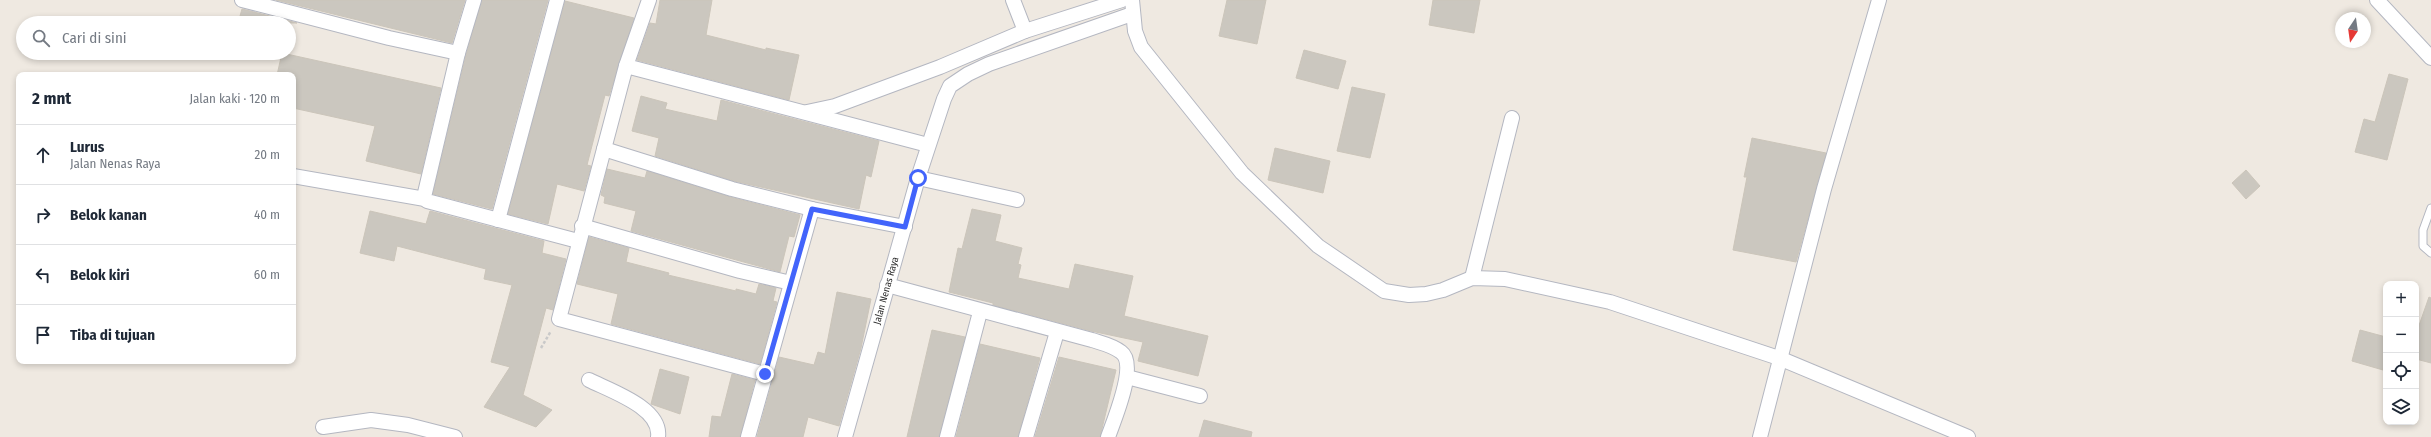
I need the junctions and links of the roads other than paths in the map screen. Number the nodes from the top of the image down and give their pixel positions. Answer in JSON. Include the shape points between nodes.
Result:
{"nodes":[{"id":1,"x":242,"y":0,"type":"edge"},
{"id":2,"x":474,"y":0,"type":"edge"},
{"id":3,"x":557,"y":0,"type":"edge"},
{"id":4,"x":649,"y":0,"type":"edge"},
{"id":5,"x":1013,"y":0,"type":"edge"},
{"id":6,"x":1122,"y":0,"type":"edge"},
{"id":7,"x":1132,"y":0,"type":"edge"},
{"id":8,"x":1879,"y":0,"type":"edge"},
{"id":9,"x":2377,"y":0,"type":"edge"},
{"id":10,"x":1132,"y":14,"type":"junction"},
{"id":11,"x":1025,"y":31,"type":"junction"},
{"id":12,"x":458,"y":53,"type":"junction"},
{"id":13,"x":2431,"y":58,"type":"edge"},
{"id":14,"x":626,"y":66,"type":"junction"},
{"id":15,"x":940,"y":67,"type":"junction"},
{"id":16,"x":950,"y":86,"type":"junction"},
{"id":17,"x":807,"y":112,"type":"junction"},
{"id":18,"x":1512,"y":118,"type":"dead end"},
{"id":19,"x":928,"y":145,"type":"junction"},
{"id":20,"x":604,"y":149,"type":"junction"},
{"id":21,"x":296,"y":177,"type":"edge"},
{"id":22,"x":918,"y":178,"type":"junction"},
{"id":23,"x":425,"y":199,"type":"junction"},
{"id":24,"x":1017,"y":200,"type":"dead end"},
{"id":25,"x":2431,"y":208,"type":"edge"},
{"id":26,"x":812,"y":209,"type":"junction"},
{"id":27,"x":498,"y":220,"type":"junction"},
{"id":28,"x":582,"y":226,"type":"junction"},
{"id":29,"x":905,"y":227,"type":"junction"},
{"id":30,"x":578,"y":241,"type":"junction"},
{"id":31,"x":2431,"y":253,"type":"edge"},
{"id":32,"x":1472,"y":278,"type":"junction"},
{"id":33,"x":791,"y":283,"type":"junction"},
{"id":34,"x":887,"y":285,"type":"junction"},
{"id":35,"x":980,"y":312,"type":"junction"},
{"id":36,"x":1057,"y":332,"type":"junction"},
{"id":37,"x":1780,"y":358,"type":"junction"},
{"id":38,"x":765,"y":374,"type":"junction"},
{"id":39,"x":1127,"y":377,"type":"junction"},
{"id":40,"x":589,"y":380,"type":"dead end"},
{"id":41,"x":1200,"y":396,"type":"dead end"},
{"id":42,"x":323,"y":427,"type":"dead end"},
{"id":43,"x":455,"y":437,"type":"edge"},
{"id":44,"x":658,"y":437,"type":"edge"},
{"id":45,"x":748,"y":437,"type":"edge"},
{"id":46,"x":845,"y":437,"type":"edge"},
{"id":47,"x":946,"y":437,"type":"edge"},
{"id":48,"x":1026,"y":437,"type":"edge"},
{"id":49,"x":1108,"y":437,"type":"edge"},
{"id":50,"x":1760,"y":437,"type":"edge"},
{"id":51,"x":1968,"y":437,"type":"edge"}],
"edges":[{"from":1,"to":12,"type":"street"},
{"from":2,"to":12,"type":"street"},
{"from":3,"to":27,"type":"street"},
{"from":4,"to":14,"type":"street"},
{"from":5,"to":11,"type":"street"},
{"from":6,"to":11,"type":"street"},
{"from":7,"to":10,"type":"street"},
{"from":8,"to":37,"type":"street","via":[[1824,189]]},
{"from":9,"to":13,"type":"street"},
{"from":10,"to":16,"type":"street","via":[[989,64]]},
{"from":10,"to":32,"type":"street","via":[[1141,47],[1163,76],[1242,172],[1318,246],[1384,291],[1409,295],[1426,294]]},
{"from":11,"to":15,"type":"street"},
{"from":12,"to":23,"type":"street"},
{"from":14,"to":17,"type":"street"},
{"from":14,"to":20,"type":"street"},
{"from":15,"to":16,"type":"street"},
{"from":15,"to":17,"type":"street","via":[[835,106]]},
{"from":16,"to":19,"type":"street","name":"Jalan Nenas Raya"},
{"from":17,"to":19,"type":"street"},
{"from":18,"to":32,"type":"street"},
{"from":19,"to":22,"type":"street","name":"Jalan Nenas Raya"},
{"from":20,"to":26,"type":"street","via":[[732,189]]},
{"from":20,"to":28,"type":"street"},
{"from":21,"to":23,"type":"street"},
{"from":22,"to":24,"type":"street"},
{"from":22,"to":29,"type":"street","name":"Jalan Nenas Raya"},
{"from":23,"to":27,"type":"street"},
{"from":25,"to":31,"type":"lane","via":[[2422,239],[2423,246]]},
{"from":26,"to":29,"type":"street"},
{"from":26,"to":33,"type":"street"},
{"from":27,"to":30,"type":"street"},
{"from":28,"to":30,"type":"street"},
{"from":28,"to":33,"type":"street"},
{"from":29,"to":34,"type":"street","name":"Jalan Nenas Raya"},
{"from":30,"to":38,"type":"street","via":[[559,319]]},
{"from":32,"to":37,"type":"street","via":[[1531,283],[1610,302]]},
{"from":33,"to":38,"type":"street"},
{"from":34,"to":35,"type":"street"},
{"from":34,"to":46,"type":"street","name":"Jalan Nenas Raya"},
{"from":35,"to":36,"type":"street"},
{"from":35,"to":47,"type":"street"},
{"from":36,"to":39,"type":"street","via":[[1108,345],[1122,352],[1126,360]]},
{"from":36,"to":48,"type":"street"},
{"from":37,"to":50,"type":"street"},
{"from":37,"to":51,"type":"street"},
{"from":38,"to":45,"type":"street"},
{"from":39,"to":41,"type":"street"},
{"from":39,"to":49,"type":"street"},
{"from":40,"to":44,"type":"street","via":[[637,404],[653,416],[658,425]]},
{"from":42,"to":43,"type":"street","via":[[371,420],[408,425]]}]}
